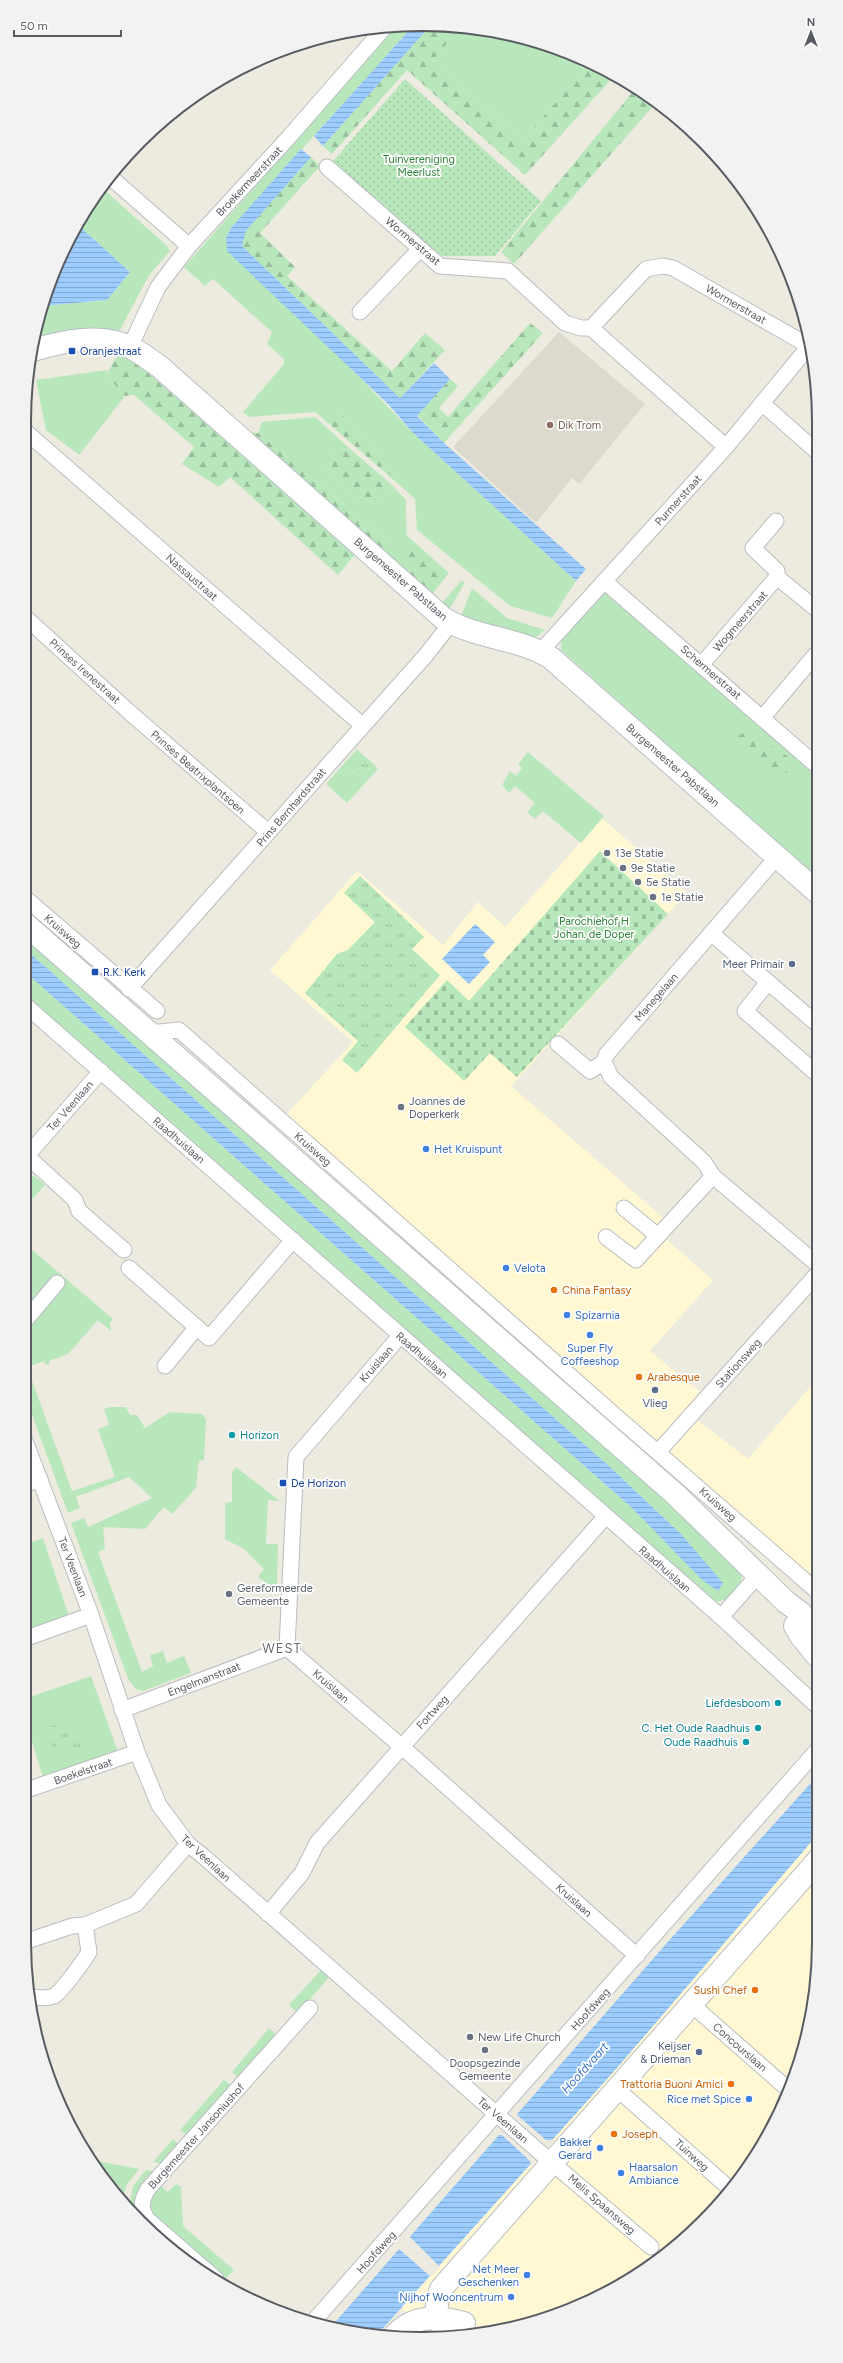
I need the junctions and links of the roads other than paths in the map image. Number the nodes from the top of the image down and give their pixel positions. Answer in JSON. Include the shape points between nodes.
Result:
{"nodes":[{"id":1,"x":379,"y":33,"type":"edge"},
{"id":2,"x":327,"y":167,"type":"dead end"},
{"id":3,"x":115,"y":181,"type":"edge"},
{"id":4,"x":189,"y":246,"type":"junction"},
{"id":5,"x":420,"y":249,"type":"junction"},
{"id":6,"x":360,"y":312,"type":"dead end"},
{"id":7,"x":591,"y":328,"type":"junction"},
{"id":8,"x":803,"y":342,"type":"edge"},
{"id":9,"x":130,"y":347,"type":"junction"},
{"id":10,"x":38,"y":349,"type":"edge"},
{"id":11,"x":805,"y":350,"type":"edge"},
{"id":12,"x":763,"y":404,"type":"junction"},
{"id":13,"x":31,"y":436,"type":"edge"},
{"id":14,"x":726,"y":447,"type":"junction"},
{"id":15,"x":812,"y":447,"type":"edge"},
{"id":16,"x":776,"y":521,"type":"dead end"},
{"id":17,"x":777,"y":577,"type":"junction"},
{"id":18,"x":604,"y":581,"type":"junction"},
{"id":19,"x":812,"y":606,"type":"edge"},
{"id":20,"x":31,"y":622,"type":"edge"},
{"id":21,"x":451,"y":623,"type":"junction"},
{"id":22,"x":540,"y":651,"type":"junction"},
{"id":23,"x":812,"y":659,"type":"edge"},
{"id":24,"x":702,"y":664,"type":"junction"},
{"id":25,"x":128,"y":711,"type":"joint"},
{"id":26,"x":763,"y":717,"type":"junction"},
{"id":27,"x":362,"y":725,"type":"junction"},
{"id":28,"x":812,"y":761,"type":"edge"},
{"id":29,"x":268,"y":832,"type":"junction"},
{"id":30,"x":777,"y":857,"type":"junction"},
{"id":31,"x":812,"y":888,"type":"edge"},
{"id":32,"x":31,"y":903,"type":"edge"},
{"id":33,"x":31,"y":929,"type":"edge"},
{"id":34,"x":711,"y":933,"type":"junction"},
{"id":35,"x":768,"y":982,"type":"junction"},
{"id":36,"x":129,"y":989,"type":"junction"},
{"id":37,"x":31,"y":1010,"type":"edge"},
{"id":38,"x":157,"y":1012,"type":"dead end"},
{"id":39,"x":812,"y":1020,"type":"edge"},
{"id":40,"x":150,"y":1033,"type":"junction"},
{"id":41,"x":558,"y":1044,"type":"dead end"},
{"id":42,"x":604,"y":1062,"type":"junction"},
{"id":43,"x":812,"y":1070,"type":"edge"},
{"id":44,"x":101,"y":1072,"type":"junction"},
{"id":45,"x":31,"y":1151,"type":"edge"},
{"id":46,"x":31,"y":1163,"type":"edge"},
{"id":47,"x":713,"y":1176,"type":"junction"},
{"id":48,"x":624,"y":1208,"type":"dead end"},
{"id":49,"x":658,"y":1236,"type":"junction"},
{"id":50,"x":606,"y":1237,"type":"dead end"},
{"id":51,"x":293,"y":1240,"type":"junction"},
{"id":52,"x":124,"y":1250,"type":"dead end"},
{"id":53,"x":812,"y":1260,"type":"edge"},
{"id":54,"x":129,"y":1268,"type":"dead end"},
{"id":55,"x":812,"y":1280,"type":"edge"},
{"id":56,"x":58,"y":1283,"type":"dead end"},
{"id":57,"x":437,"y":1286,"type":"junction"},
{"id":58,"x":469,"y":1287,"type":"junction"},
{"id":59,"x":31,"y":1314,"type":"edge"},
{"id":60,"x":197,"y":1327,"type":"junction"},
{"id":61,"x":400,"y":1336,"type":"junction"},
{"id":62,"x":165,"y":1366,"type":"dead end"},
{"id":63,"x":617,"y":1417,"type":"junction"},
{"id":64,"x":613,"y":1440,"type":"junction"},
{"id":65,"x":658,"y":1452,"type":"junction"},
{"id":66,"x":31,"y":1456,"type":"edge"},
{"id":67,"x":40,"y":1479,"type":"junction"},
{"id":68,"x":31,"y":1482,"type":"edge"},
{"id":69,"x":704,"y":1492,"type":"junction"},
{"id":70,"x":675,"y":1494,"type":"junction"},
{"id":71,"x":606,"y":1516,"type":"junction"},
{"id":72,"x":759,"y":1574,"type":"junction"},
{"id":73,"x":812,"y":1587,"type":"edge"},
{"id":74,"x":786,"y":1602,"type":"junction"},
{"id":75,"x":91,"y":1615,"type":"junction"},
{"id":76,"x":721,"y":1617,"type":"junction"},
{"id":77,"x":812,"y":1628,"type":"edge"},
{"id":78,"x":31,"y":1636,"type":"edge"},
{"id":79,"x":286,"y":1648,"type":"junction"},
{"id":80,"x":812,"y":1650,"type":"edge"},
{"id":81,"x":812,"y":1701,"type":"edge"},
{"id":82,"x":122,"y":1710,"type":"junction"},
{"id":83,"x":401,"y":1746,"type":"junction"},
{"id":84,"x":137,"y":1752,"type":"junction"},
{"id":85,"x":812,"y":1756,"type":"edge"},
{"id":86,"x":31,"y":1784,"type":"edge"},
{"id":87,"x":188,"y":1844,"type":"junction"},
{"id":88,"x":812,"y":1868,"type":"edge"},
{"id":89,"x":268,"y":1914,"type":"junction"},
{"id":90,"x":85,"y":1924,"type":"junction"},
{"id":91,"x":31,"y":1940,"type":"edge"},
{"id":92,"x":637,"y":1956,"type":"junction"},
{"id":93,"x":35,"y":1997,"type":"edge"},
{"id":94,"x":690,"y":2004,"type":"junction"},
{"id":95,"x":310,"y":2008,"type":"dead end"},
{"id":96,"x":784,"y":2086,"type":"edge"},
{"id":97,"x":617,"y":2088,"type":"junction"},
{"id":98,"x":500,"y":2118,"type":"junction"},
{"id":99,"x":548,"y":2159,"type":"junction"},
{"id":100,"x":726,"y":2185,"type":"edge"},
{"id":101,"x":147,"y":2220,"type":"edge"},
{"id":102,"x":152,"y":2225,"type":"edge"},
{"id":103,"x":172,"y":2242,"type":"edge"},
{"id":104,"x":650,"y":2247,"type":"dead end"},
{"id":105,"x":317,"y":2318,"type":"edge"},
{"id":106,"x":455,"y":2328,"type":"edge"},
{"id":107,"x":400,"y":2331,"type":"edge"},
{"id":108,"x":421,"y":2332,"type":"edge"}],
"edges":[{"from":1,"to":4,"type":"street","name":"Broekermeerstraat"},
{"from":2,"to":5,"type":"street","name":"Wormerstraat"},
{"from":3,"to":4,"type":"street"},
{"from":4,"to":9,"type":"street","name":"Broekermeerstraat","via":[[158,287]]},
{"from":5,"to":6,"type":"street"},
{"from":5,"to":7,"type":"street","name":"Wormerstraat","via":[[440,266],[508,270],[565,323]]},
{"from":7,"to":8,"type":"street","name":"Wormerstraat","via":[[646,269],[663,266],[673,268]]},
{"from":7,"to":14,"type":"street"},
{"from":9,"to":10,"type":"street","name":"Burgemeester Pabstlaan","via":[[91,339]]},
{"from":9,"to":21,"type":"street","name":"Burgemeester Pabstlaan","via":[[171,376]]},
{"from":11,"to":12,"type":"street","name":"Purmerstraat"},
{"from":12,"to":14,"type":"street","name":"Purmerstraat"},
{"from":12,"to":15,"type":"street"},
{"from":13,"to":27,"type":"street","name":"Nassaustraat"},
{"from":14,"to":18,"type":"street","name":"Purmerstraat"},
{"from":16,"to":17,"type":"street","via":[[752,548],[777,571]]},
{"from":17,"to":19,"type":"street"},
{"from":17,"to":24,"type":"street","name":"Wogmeerstraat"},
{"from":18,"to":22,"type":"street","name":"Purmerstraat"},
{"from":18,"to":24,"type":"street","name":"Schermerstraat"},
{"from":20,"to":25,"type":"street","name":"Prinses Irenestraat"},
{"from":21,"to":22,"type":"street","name":"Burgemeester Pabstlaan"},
{"from":21,"to":27,"type":"street","name":"Prins Bernhardstraat","via":[[426,655]]},
{"from":22,"to":30,"type":"street","name":"Burgemeester Pabstlaan"},
{"from":23,"to":26,"type":"street"},
{"from":24,"to":26,"type":"street","name":"Schermerstraat"},
{"from":25,"to":29,"type":"street","name":"Prinses Beatrixplantsoen"},
{"from":26,"to":28,"type":"street","name":"Schermerstraat"},
{"from":27,"to":29,"type":"street","name":"Prins Bernhardstraat"},
{"from":29,"to":36,"type":"street","name":"Prins Bernhardstraat"},
{"from":30,"to":31,"type":"street","name":"Burgemeester Pabstlaan"},
{"from":30,"to":34,"type":"street","name":"Manegelaan"},
{"from":32,"to":36,"type":"street","name":"Kruisweg"},
{"from":33,"to":40,"type":"street","name":"Kruisweg"},
{"from":34,"to":35,"type":"street"},
{"from":34,"to":42,"type":"street","name":"Manegelaan","via":[[606,1055]]},
{"from":35,"to":39,"type":"street"},
{"from":35,"to":43,"type":"street","via":[[745,1011]]},
{"from":36,"to":38,"type":"street","name":"Kruisweg"},
{"from":37,"to":44,"type":"street","name":"Raadhuislaan"},
{"from":40,"to":57,"type":"street","name":"Kruisweg"},
{"from":40,"to":58,"type":"street","name":"Kruisweg","via":[[179,1030]]},
{"from":41,"to":42,"type":"street","via":[[590,1071]]},
{"from":42,"to":47,"type":"street","via":[[611,1077],[704,1162]]},
{"from":44,"to":45,"type":"street","name":"Ter Veenlaan"},
{"from":44,"to":51,"type":"street","name":"Raadhuislaan"},
{"from":46,"to":52,"type":"street","via":[[75,1200],[79,1211]]},
{"from":47,"to":49,"type":"street"},
{"from":47,"to":53,"type":"street"},
{"from":48,"to":49,"type":"street"},
{"from":49,"to":50,"type":"street","via":[[636,1260]]},
{"from":51,"to":60,"type":"street","via":[[209,1338]]},
{"from":51,"to":61,"type":"street","name":"Raadhuislaan"},
{"from":54,"to":60,"type":"street"},
{"from":55,"to":65,"type":"street","name":"Stationsweg"},
{"from":56,"to":59,"type":"street"},
{"from":57,"to":58,"type":"street"},
{"from":57,"to":64,"type":"street","name":"Kruisweg"},
{"from":58,"to":63,"type":"street","name":"Kruisweg"},
{"from":60,"to":62,"type":"street"},
{"from":61,"to":71,"type":"street","name":"Raadhuislaan"},
{"from":61,"to":79,"type":"street","name":"Kruislaan","via":[[296,1457]]},
{"from":63,"to":64,"type":"street"},
{"from":63,"to":65,"type":"street","name":"Kruisweg"},
{"from":64,"to":70,"type":"street","name":"Kruisweg"},
{"from":65,"to":69,"type":"street","name":"Kruisweg"},
{"from":66,"to":67,"type":"street","name":"Ter Veenlaan"},
{"from":67,"to":68,"type":"street"},
{"from":67,"to":75,"type":"street","name":"Ter Veenlaan"},
{"from":69,"to":70,"type":"street"},
{"from":69,"to":73,"type":"street","name":"Kruisweg"},
{"from":70,"to":72,"type":"street","name":"Kruisweg"},
{"from":71,"to":76,"type":"street","name":"Raadhuislaan"},
{"from":71,"to":83,"type":"street","name":"Fortweg"},
{"from":72,"to":74,"type":"street","name":"Kruisweg"},
{"from":72,"to":76,"type":"street"},
{"from":74,"to":77,"type":"street","name":"Kruisweg","via":[[801,1613]]},
{"from":74,"to":80,"type":"street","name":"Kruisweg","via":[[791,1618]]},
{"from":75,"to":78,"type":"street"},
{"from":75,"to":82,"type":"street","name":"Ter Veenlaan"},
{"from":76,"to":81,"type":"street","name":"Raadhuislaan"},
{"from":79,"to":82,"type":"street","name":"Engelmanstraat"},
{"from":79,"to":83,"type":"street","name":"Kruislaan"},
{"from":82,"to":84,"type":"street","name":"Ter Veenlaan"},
{"from":83,"to":89,"type":"street","name":"Fortweg","via":[[317,1843],[302,1873]]},
{"from":83,"to":92,"type":"street","name":"Kruislaan"},
{"from":84,"to":86,"type":"street","name":"Boekelstraat"},
{"from":84,"to":87,"type":"street","name":"Ter Veenlaan","via":[[159,1805]]},
{"from":85,"to":92,"type":"street","name":"Hoofdweg"},
{"from":87,"to":89,"type":"street","name":"Ter Veenlaan"},
{"from":87,"to":90,"type":"street","via":[[136,1904]]},
{"from":88,"to":94,"type":"street"},
{"from":89,"to":98,"type":"street","name":"Ter Veenlaan"},
{"from":90,"to":91,"type":"street"},
{"from":90,"to":93,"type":"street","via":[[89,1952],[83,1961],[53,1996]]},
{"from":92,"to":98,"type":"street","name":"Hoofdweg"},
{"from":94,"to":96,"type":"street","name":"Concourslaan"},
{"from":94,"to":97,"type":"street"},
{"from":95,"to":101,"type":"street","name":"Burgemeester Jansoniushof","via":[[148,2189],[142,2200],[142,2210]]},
{"from":97,"to":99,"type":"street"},
{"from":97,"to":100,"type":"street","name":"Tuinweg"},
{"from":98,"to":99,"type":"street","name":"Ter Veenlaan"},
{"from":98,"to":105,"type":"street","name":"Hoofdweg"},
{"from":99,"to":104,"type":"street","name":"Melis Spaansweg"},
{"from":99,"to":106,"type":"street","via":[[453,2276],[451,2298],[455,2310]]},
{"from":102,"to":103,"type":"street","name":"Burgemeester Jansoniushof"},
{"from":106,"to":107,"type":"street","via":[[415,2320]]},
{"from":106,"to":108,"type":"street","via":[[429,2329]]}]}
